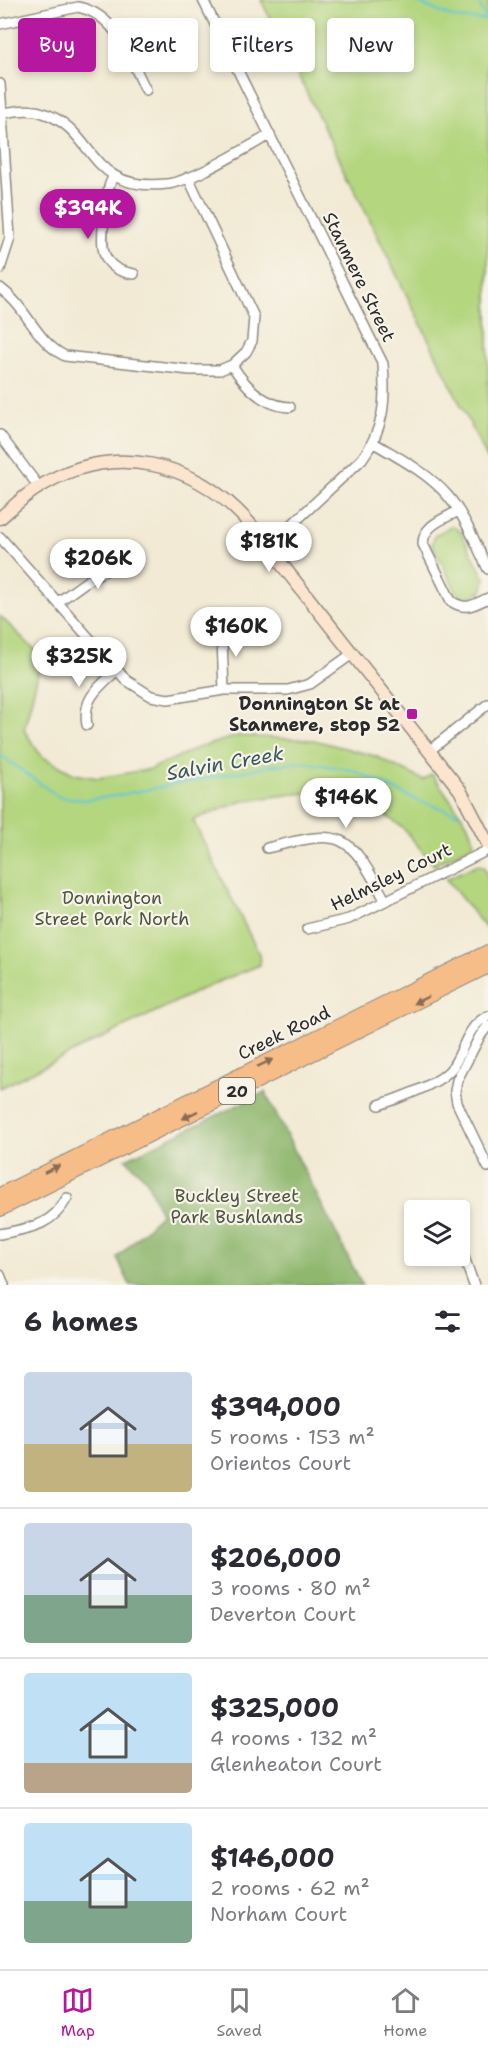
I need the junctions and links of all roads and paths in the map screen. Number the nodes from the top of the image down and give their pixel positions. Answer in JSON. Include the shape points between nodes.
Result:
{"nodes":[{"id":1,"x":203,"y":0,"type":"edge"},
{"id":2,"x":0,"y":24,"type":"edge"},
{"id":3,"x":0,"y":84,"type":"edge"},
{"id":4,"x":146,"y":90,"type":"dead end"},
{"id":5,"x":3,"y":113,"type":"junction"},
{"id":6,"x":270,"y":135,"type":"junction"},
{"id":7,"x":113,"y":177,"type":"junction"},
{"id":8,"x":188,"y":177,"type":"junction"},
{"id":9,"x":0,"y":269,"type":"edge"},
{"id":10,"x":134,"y":274,"type":"dead end"},
{"id":11,"x":0,"y":288,"type":"edge"},
{"id":12,"x":232,"y":365,"type":"junction"},
{"id":13,"x":290,"y":407,"type":"dead end"},
{"id":14,"x":0,"y":435,"type":"edge"},
{"id":15,"x":374,"y":443,"type":"junction"},
{"id":16,"x":39,"y":487,"type":"junction"},
{"id":17,"x":458,"y":511,"type":"junction"},
{"id":18,"x":0,"y":518,"type":"edge"},
{"id":19,"x":0,"y":537,"type":"edge"},
{"id":20,"x":268,"y":548,"type":"junction"},
{"id":21,"x":136,"y":565,"type":"dead end"},
{"id":22,"x":488,"y":569,"type":"edge"},
{"id":23,"x":488,"y":598,"type":"edge"},
{"id":24,"x":58,"y":602,"type":"junction"},
{"id":25,"x":219,"y":634,"type":"dead end"},
{"id":26,"x":352,"y":654,"type":"junction"},
{"id":27,"x":117,"y":670,"type":"junction"},
{"id":28,"x":224,"y":690,"type":"junction"},
{"id":29,"x":488,"y":704,"type":"edge"},
{"id":30,"x":87,"y":725,"type":"dead end"},
{"id":31,"x":429,"y":751,"type":"junction"},
{"id":32,"x":488,"y":844,"type":"edge"},
{"id":33,"x":267,"y":848,"type":"dead end"},
{"id":34,"x":488,"y":850,"type":"edge"},
{"id":35,"x":385,"y":900,"type":"junction"},
{"id":36,"x":307,"y":929,"type":"dead end"},
{"id":37,"x":488,"y":952,"type":"edge"},
{"id":38,"x":488,"y":966,"type":"edge"},
{"id":39,"x":486,"y":1022,"type":"edge"},
{"id":40,"x":379,"y":1105,"type":"dead end"},
{"id":41,"x":488,"y":1167,"type":"edge"},
{"id":42,"x":0,"y":1195,"type":"edge"},
{"id":43,"x":67,"y":1198,"type":"dead end"},
{"id":44,"x":0,"y":1209,"type":"edge"},
{"id":45,"x":0,"y":1234,"type":"edge"},
{"id":46,"x":467,"y":1266,"type":"edge"},
{"id":47,"x":0,"y":1275,"type":"edge"},
{"id":48,"x":4,"y":1285,"type":"edge"},
{"id":49,"x":474,"y":1285,"type":"edge"}],
"edges":[{"from":1,"to":6,"type":"street","name":"Stanmere Street"},
{"from":2,"to":4,"type":"street","via":[[78,7],[91,10],[113,27]]},
{"from":3,"to":5,"type":"street"},
{"from":5,"to":7,"type":"street","via":[[28,110],[56,118]]},
{"from":5,"to":9,"type":"street","via":[[10,238]]},
{"from":6,"to":8,"type":"street"},
{"from":6,"to":15,"type":"street","name":"Stanmere Street","via":[[382,364],[383,418]]},
{"from":7,"to":8,"type":"street","via":[[143,184],[169,184]]},
{"from":7,"to":10,"type":"street","via":[[108,187],[101,247],[112,266]]},
{"from":8,"to":12,"type":"street","via":[[255,317],[252,341]]},
{"from":11,"to":12,"type":"street","via":[[22,308],[51,349],[65,356],[190,370],[220,370]]},
{"from":12,"to":13,"type":"street","via":[[261,398]]},
{"from":14,"to":16,"type":"street"},
{"from":15,"to":17,"type":"street","via":[[430,479]]},
{"from":15,"to":20,"type":"street","name":"Stanmere Street"},
{"from":16,"to":18,"type":"street"},
{"from":16,"to":20,"type":"street","via":[[90,465],[134,462],[172,469],[217,492],[234,506]]},
{"from":17,"to":22,"type":"street"},
{"from":17,"to":23,"type":"street","via":[[427,529],[423,544],[451,601],[459,607],[469,607]]},
{"from":19,"to":24,"type":"street"},
{"from":20,"to":26,"type":"street"},
{"from":21,"to":24,"type":"street","via":[[120,564],[105,569]]},
{"from":24,"to":27,"type":"street"},
{"from":25,"to":28,"type":"street"},
{"from":26,"to":28,"type":"street","via":[[323,677],[299,688]]},
{"from":26,"to":31,"type":"street"},
{"from":27,"to":28,"type":"street","via":[[151,696],[186,698]]},
{"from":27,"to":30,"type":"street","via":[[87,701]]},
{"from":29,"to":31,"type":"street"},
{"from":31,"to":32,"type":"street","via":[[467,801]]},
{"from":33,"to":35,"type":"street","via":[[313,837],[338,840],[362,858]]},
{"from":34,"to":35,"type":"street","name":"Helmsley Court"},
{"from":35,"to":36,"type":"street","name":"Helmsley Court","via":[[349,919]]},
{"from":42,"to":37,"type":"main road","name":"Creek Road","number":"20","one_way":true},
{"from":38,"to":44,"type":"main road","name":"Creek Road","number":"20","one_way":true},
{"from":39,"to":40,"type":"street","via":[[469,1032],[442,1077]]},
{"from":39,"to":41,"type":"street","via":[[455,1091]]},
{"from":43,"to":45,"type":"street","via":[[46,1223]]},
{"from":46,"to":49,"type":"street"},
{"from":47,"to":48,"type":"street"}]}
